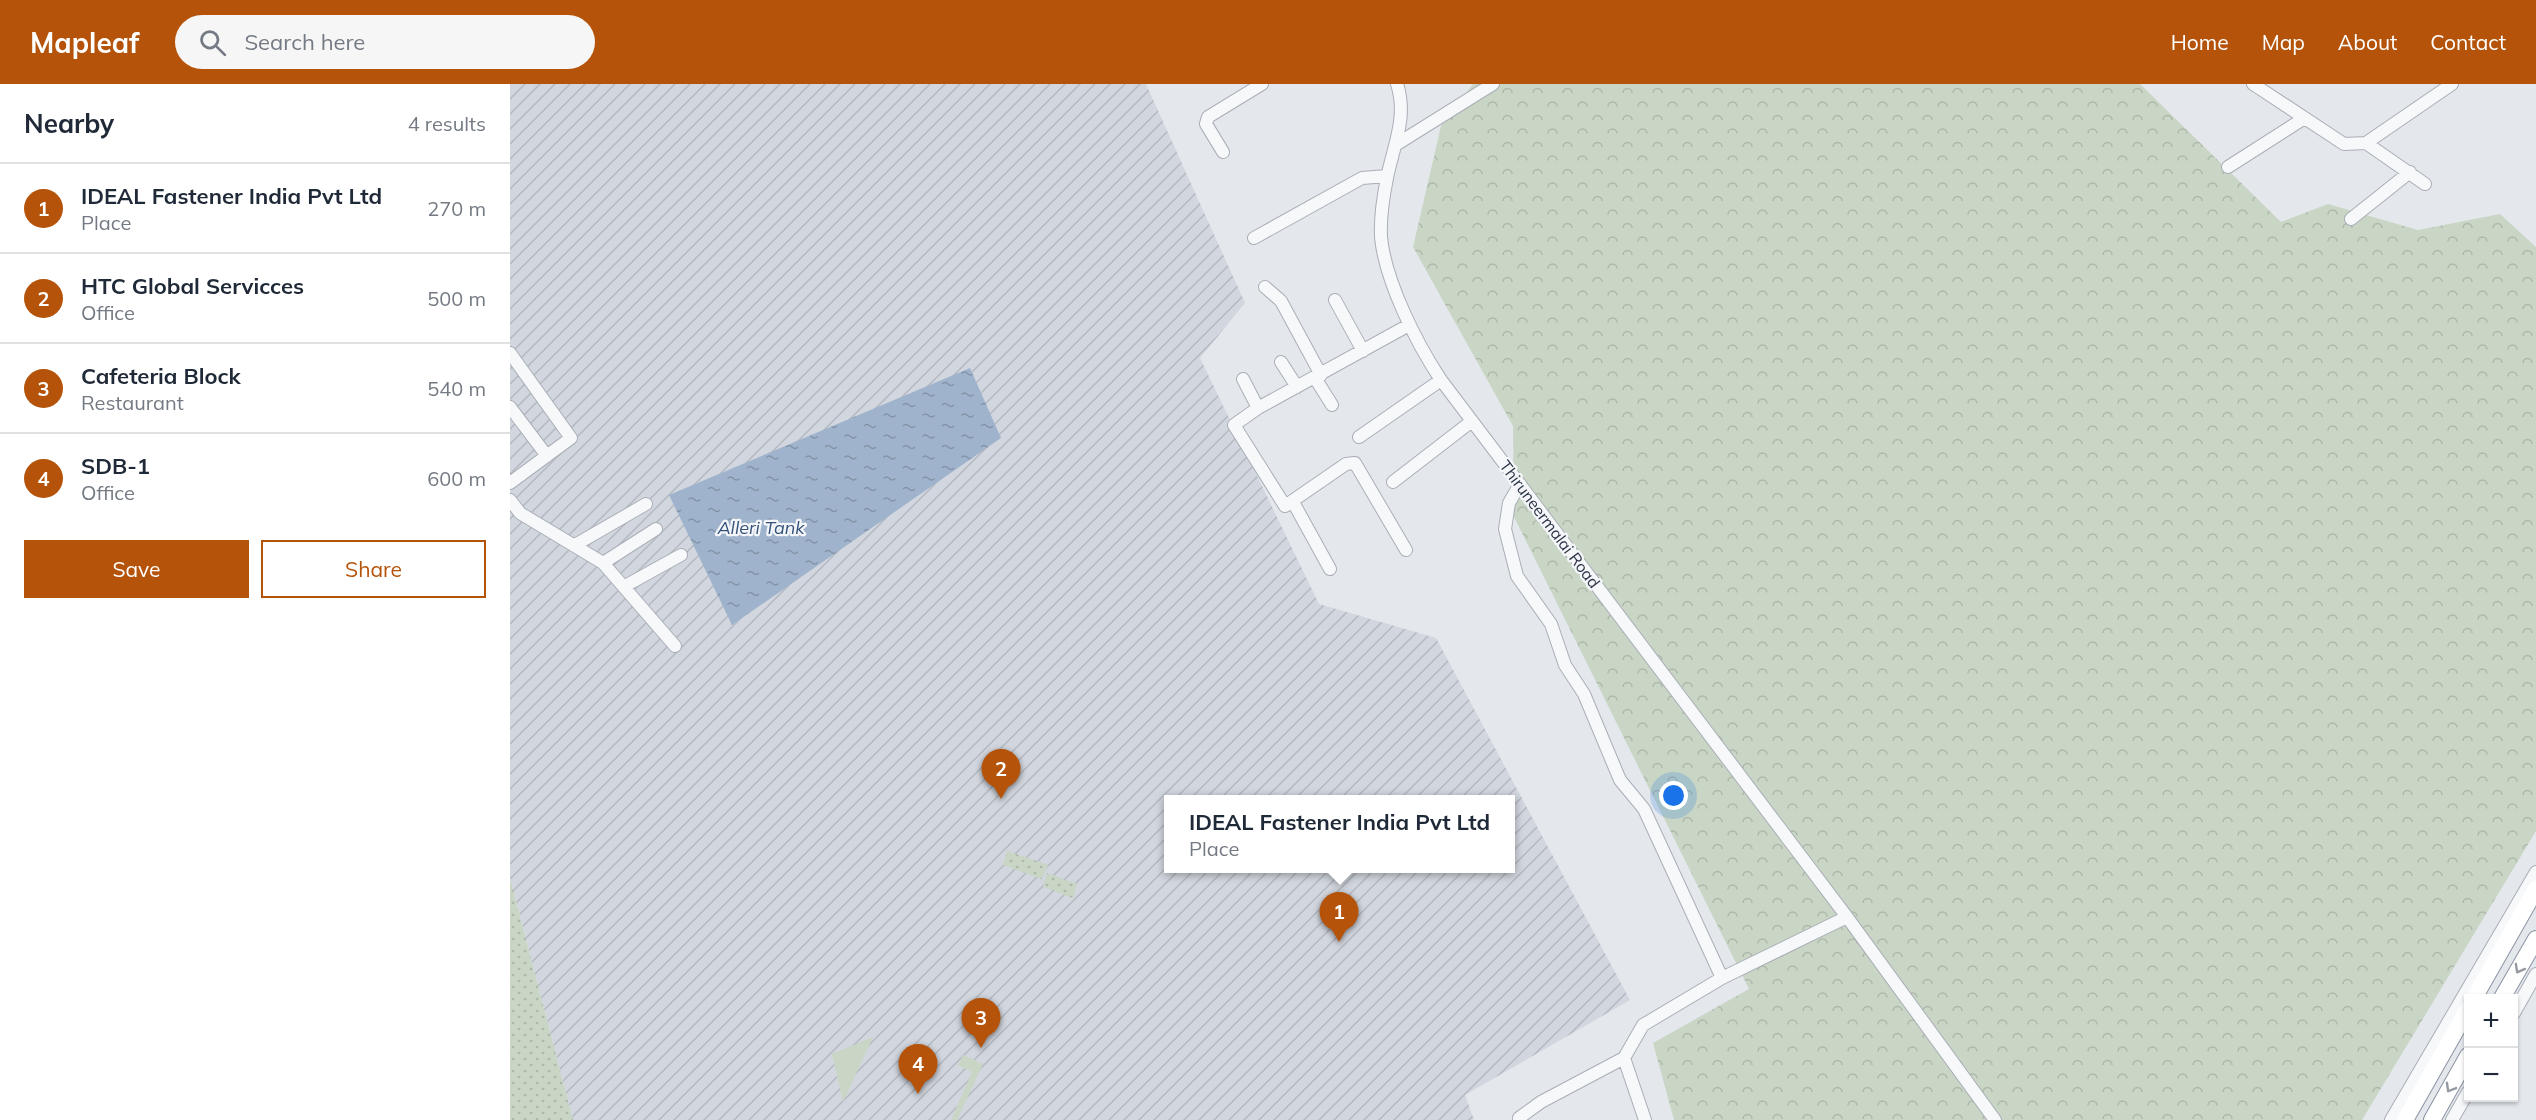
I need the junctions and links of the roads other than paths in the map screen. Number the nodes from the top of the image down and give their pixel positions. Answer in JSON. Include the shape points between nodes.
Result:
{"nodes":[{"id":1,"x":1262,"y":84,"type":"edge"},
{"id":2,"x":1493,"y":84,"type":"edge"},
{"id":3,"x":2253,"y":84,"type":"edge"},
{"id":4,"x":2452,"y":84,"type":"edge"},
{"id":5,"x":1401,"y":85,"type":"edge"},
{"id":6,"x":2303,"y":118,"type":"junction"},
{"id":7,"x":2366,"y":143,"type":"junction"},
{"id":8,"x":1397,"y":144,"type":"junction"},
{"id":9,"x":1223,"y":153,"type":"dead end"},
{"id":10,"x":2228,"y":168,"type":"dead end"},
{"id":11,"x":2410,"y":172,"type":"junction"},
{"id":12,"x":1387,"y":176,"type":"junction"},
{"id":13,"x":2425,"y":184,"type":"dead end"},
{"id":14,"x":2351,"y":219,"type":"dead end"},
{"id":15,"x":1254,"y":238,"type":"dead end"},
{"id":16,"x":1265,"y":286,"type":"dead end"},
{"id":17,"x":1335,"y":300,"type":"dead end"},
{"id":18,"x":1409,"y":325,"type":"junction"},
{"id":19,"x":1363,"y":351,"type":"junction"},
{"id":20,"x":510,"y":353,"type":"edge"},
{"id":21,"x":1281,"y":362,"type":"dead end"},
{"id":22,"x":1318,"y":376,"type":"junction"},
{"id":23,"x":1243,"y":379,"type":"dead end"},
{"id":24,"x":1441,"y":380,"type":"junction"},
{"id":25,"x":1297,"y":387,"type":"junction"},
{"id":26,"x":1332,"y":405,"type":"dead end"},
{"id":27,"x":510,"y":407,"type":"edge"},
{"id":28,"x":1258,"y":408,"type":"junction"},
{"id":29,"x":1472,"y":421,"type":"junction"},
{"id":30,"x":1359,"y":437,"type":"dead end"},
{"id":31,"x":547,"y":456,"type":"junction"},
{"id":32,"x":512,"y":476,"type":"edge"},
{"id":33,"x":1393,"y":482,"type":"dead end"},
{"id":34,"x":1520,"y":484,"type":"junction"},
{"id":35,"x":510,"y":500,"type":"edge"},
{"id":36,"x":1293,"y":502,"type":"junction"},
{"id":37,"x":646,"y":504,"type":"dead end"},
{"id":38,"x":656,"y":529,"type":"dead end"},
{"id":39,"x":575,"y":545,"type":"junction"},
{"id":40,"x":1406,"y":550,"type":"dead end"},
{"id":41,"x":681,"y":555,"type":"dead end"},
{"id":42,"x":603,"y":563,"type":"junction"},
{"id":43,"x":1330,"y":569,"type":"dead end"},
{"id":44,"x":625,"y":586,"type":"junction"},
{"id":45,"x":675,"y":646,"type":"dead end"},
{"id":46,"x":2536,"y":872,"type":"edge"},
{"id":47,"x":2536,"y":890,"type":"edge"},
{"id":48,"x":1847,"y":917,"type":"junction"},
{"id":49,"x":2536,"y":939,"type":"edge"},
{"id":50,"x":2536,"y":974,"type":"edge"},
{"id":51,"x":1722,"y":978,"type":"junction"},
{"id":52,"x":2477,"y":994,"type":"edge"},
{"id":53,"x":2505,"y":994,"type":"edge"},
{"id":54,"x":2518,"y":1006,"type":"edge"},
{"id":55,"x":2464,"y":1018,"type":"edge"},
{"id":56,"x":1624,"y":1058,"type":"junction"},
{"id":57,"x":2464,"y":1065,"type":"edge"},
{"id":58,"x":2464,"y":1100,"type":"edge"},
{"id":59,"x":1520,"y":1120,"type":"edge"},
{"id":60,"x":1645,"y":1120,"type":"edge"},
{"id":61,"x":1995,"y":1120,"type":"edge"},
{"id":62,"x":2391,"y":1120,"type":"edge"},
{"id":63,"x":2405,"y":1120,"type":"edge"},
{"id":64,"x":2432,"y":1120,"type":"edge"},
{"id":65,"x":2452,"y":1120,"type":"edge"}],
"edges":[{"from":1,"to":9,"type":"street","via":[[1208,117],[1206,124]]},
{"from":2,"to":8,"type":"street"},
{"from":3,"to":6,"type":"street"},
{"from":4,"to":7,"type":"street"},
{"from":5,"to":8,"type":"street","name":"Thiruneermalai Road"},
{"from":6,"to":7,"type":"street","via":[[2344,144]]},
{"from":6,"to":10,"type":"street"},
{"from":7,"to":11,"type":"street"},
{"from":8,"to":12,"type":"street","name":"Thiruneermalai Road"},
{"from":11,"to":13,"type":"street"},
{"from":11,"to":14,"type":"street"},
{"from":12,"to":15,"type":"street","via":[[1362,178]]},
{"from":12,"to":18,"type":"street","name":"Thiruneermalai Road","via":[[1381,239]]},
{"from":16,"to":22,"type":"street","via":[[1281,301]]},
{"from":17,"to":19,"type":"street"},
{"from":18,"to":19,"type":"street"},
{"from":18,"to":24,"type":"street","name":"Thiruneermalai Road"},
{"from":19,"to":22,"type":"street"},
{"from":20,"to":31,"type":"street","via":[[571,438]]},
{"from":21,"to":25,"type":"street"},
{"from":22,"to":25,"type":"street"},
{"from":22,"to":26,"type":"street"},
{"from":23,"to":28,"type":"street"},
{"from":24,"to":29,"type":"street","name":"Thiruneermalai Road"},
{"from":24,"to":30,"type":"street"},
{"from":25,"to":28,"type":"street"},
{"from":27,"to":31,"type":"street"},
{"from":28,"to":36,"type":"street","via":[[1236,421],[1235,428],[1283,504]]},
{"from":29,"to":33,"type":"street"},
{"from":29,"to":34,"type":"street","name":"Thiruneermalai Road"},
{"from":31,"to":32,"type":"street"},
{"from":34,"to":48,"type":"street","name":"Thiruneermalai Road"},
{"from":34,"to":51,"type":"street","via":[[1509,504],[1506,530],[1517,576],[1551,624],[1565,665],[1584,694],[1620,780],[1644,810]]},
{"from":35,"to":39,"type":"street","via":[[520,513]]},
{"from":36,"to":40,"type":"street","via":[[1346,464],[1355,463]]},
{"from":36,"to":43,"type":"street"},
{"from":37,"to":39,"type":"street"},
{"from":38,"to":42,"type":"street"},
{"from":39,"to":42,"type":"street"},
{"from":41,"to":44,"type":"street"},
{"from":42,"to":44,"type":"street"},
{"from":44,"to":45,"type":"street"},
{"from":46,"to":62,"type":"street"},
{"from":47,"to":52,"type":"highway"},
{"from":48,"to":51,"type":"street"},
{"from":48,"to":61,"type":"street","name":"Thiruneermalai Road"},
{"from":49,"to":53,"type":"highway","one_way":true},
{"from":50,"to":54,"type":"street"},
{"from":51,"to":56,"type":"street","via":[[1643,1025]]},
{"from":55,"to":63,"type":"highway"},
{"from":56,"to":59,"type":"street","via":[[1541,1102]]},
{"from":56,"to":60,"type":"street"},
{"from":57,"to":64,"type":"highway","one_way":true},
{"from":58,"to":65,"type":"street"}]}
